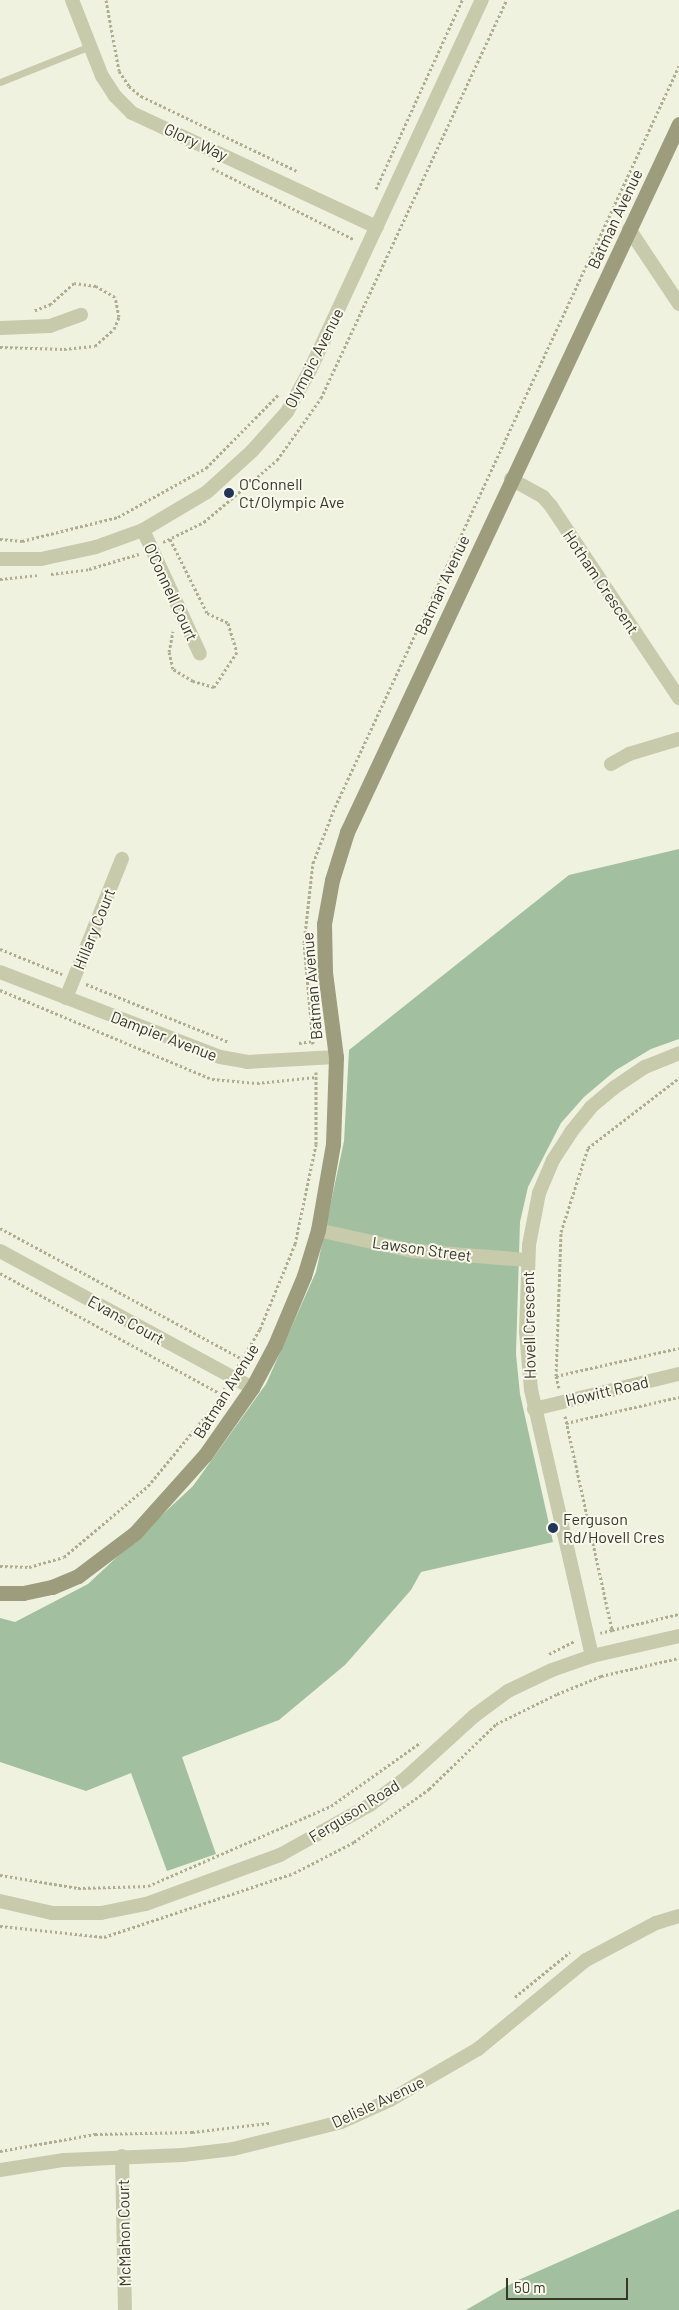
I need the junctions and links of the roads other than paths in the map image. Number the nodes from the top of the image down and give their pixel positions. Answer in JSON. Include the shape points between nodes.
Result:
{"nodes":[{"id":1,"x":72,"y":0,"type":"edge"},
{"id":2,"x":482,"y":0,"type":"edge"},
{"id":3,"x":90,"y":46,"type":"junction"},
{"id":4,"x":0,"y":82,"type":"edge"},
{"id":5,"x":679,"y":124,"type":"edge"},
{"id":6,"x":377,"y":227,"type":"junction"},
{"id":7,"x":629,"y":229,"type":"junction"},
{"id":8,"x":679,"y":304,"type":"edge"},
{"id":9,"x":81,"y":315,"type":"dead end"},
{"id":10,"x":0,"y":328,"type":"edge"},
{"id":11,"x":511,"y":480,"type":"junction"},
{"id":12,"x":143,"y":530,"type":"junction"},
{"id":13,"x":0,"y":559,"type":"edge"},
{"id":14,"x":200,"y":654,"type":"dead end"},
{"id":15,"x":679,"y":698,"type":"edge"},
{"id":16,"x":679,"y":739,"type":"edge"},
{"id":17,"x":611,"y":764,"type":"dead end"},
{"id":18,"x":122,"y":859,"type":"dead end"},
{"id":19,"x":0,"y":972,"type":"edge"},
{"id":20,"x":66,"y":998,"type":"junction"},
{"id":21,"x":679,"y":1053,"type":"edge"},
{"id":22,"x":336,"y":1057,"type":"junction"},
{"id":23,"x":318,"y":1230,"type":"junction"},
{"id":24,"x":0,"y":1251,"type":"edge"},
{"id":25,"x":528,"y":1260,"type":"junction"},
{"id":26,"x":679,"y":1374,"type":"edge"},
{"id":27,"x":252,"y":1388,"type":"junction"},
{"id":28,"x":534,"y":1409,"type":"junction"},
{"id":29,"x":0,"y":1593,"type":"edge"},
{"id":30,"x":679,"y":1636,"type":"edge"},
{"id":31,"x":592,"y":1656,"type":"junction"},
{"id":32,"x":0,"y":1901,"type":"edge"},
{"id":33,"x":678,"y":1919,"type":"edge"},
{"id":34,"x":122,"y":2156,"type":"junction"},
{"id":35,"x":0,"y":2170,"type":"edge"},
{"id":36,"x":125,"y":2310,"type":"edge"}],
"edges":[{"from":1,"to":3,"type":"street","name":"Glory Way"},
{"from":2,"to":6,"type":"street","name":"Olympic Avenue"},
{"from":3,"to":4,"type":"lane"},
{"from":3,"to":6,"type":"street","name":"Glory Way","via":[[102,76],[132,113]]},
{"from":5,"to":7,"type":"street","name":"Batman Avenue"},
{"from":6,"to":12,"type":"street","name":"Olympic Avenue","via":[[287,412],[252,452],[207,492]]},
{"from":7,"to":8,"type":"street"},
{"from":7,"to":11,"type":"street","name":"Batman Avenue"},
{"from":9,"to":10,"type":"street","via":[[50,326]]},
{"from":11,"to":15,"type":"street","name":"Hotham Crescent","via":[[529,488],[551,506]]},
{"from":11,"to":22,"type":"street","name":"Batman Avenue","via":[[362,797],[332,880],[324,924]]},
{"from":12,"to":13,"type":"street","name":"Olympic Avenue","via":[[96,547],[41,559]]},
{"from":12,"to":14,"type":"street","name":"O'Connell Court"},
{"from":16,"to":17,"type":"street","via":[[629,754]]},
{"from":18,"to":20,"type":"street","name":"Hillary Court"},
{"from":19,"to":20,"type":"street","name":"Dampier Avenue"},
{"from":20,"to":22,"type":"street","name":"Dampier Avenue","via":[[220,1057],[246,1062]]},
{"from":21,"to":25,"type":"street","name":"Hovell Crescent","via":[[645,1067],[615,1086],[591,1107],[571,1132],[553,1160],[540,1193]]},
{"from":22,"to":23,"type":"street","name":"Batman Avenue","via":[[333,1144]]},
{"from":23,"to":25,"type":"street","name":"Lawson Street","via":[[413,1251]]},
{"from":23,"to":27,"type":"street","name":"Batman Avenue","via":[[304,1276],[275,1345]]},
{"from":24,"to":27,"type":"street","name":"Evans Court"},
{"from":25,"to":28,"type":"street","name":"Hovell Crescent","via":[[526,1332]]},
{"from":26,"to":28,"type":"street","name":"Howitt Road"},
{"from":27,"to":29,"type":"street","name":"Batman Avenue","via":[[205,1455],[168,1499],[102,1560],[78,1576],[52,1587],[23,1593]]},
{"from":28,"to":31,"type":"street","name":"Hovell Crescent"},
{"from":30,"to":31,"type":"street","name":"Ferguson Road"},
{"from":31,"to":32,"type":"street","name":"Ferguson Road","via":[[508,1691],[370,1805],[280,1855],[146,1904],[101,1913],[52,1913]]},
{"from":33,"to":34,"type":"street","name":"Delisle Avenue","via":[[656,1923],[586,1960],[478,2049],[390,2100],[340,2122],[233,2149],[183,2155]]},
{"from":34,"to":35,"type":"street","name":"Delisle Avenue"},
{"from":34,"to":36,"type":"street","name":"McMahon Court"}]}
